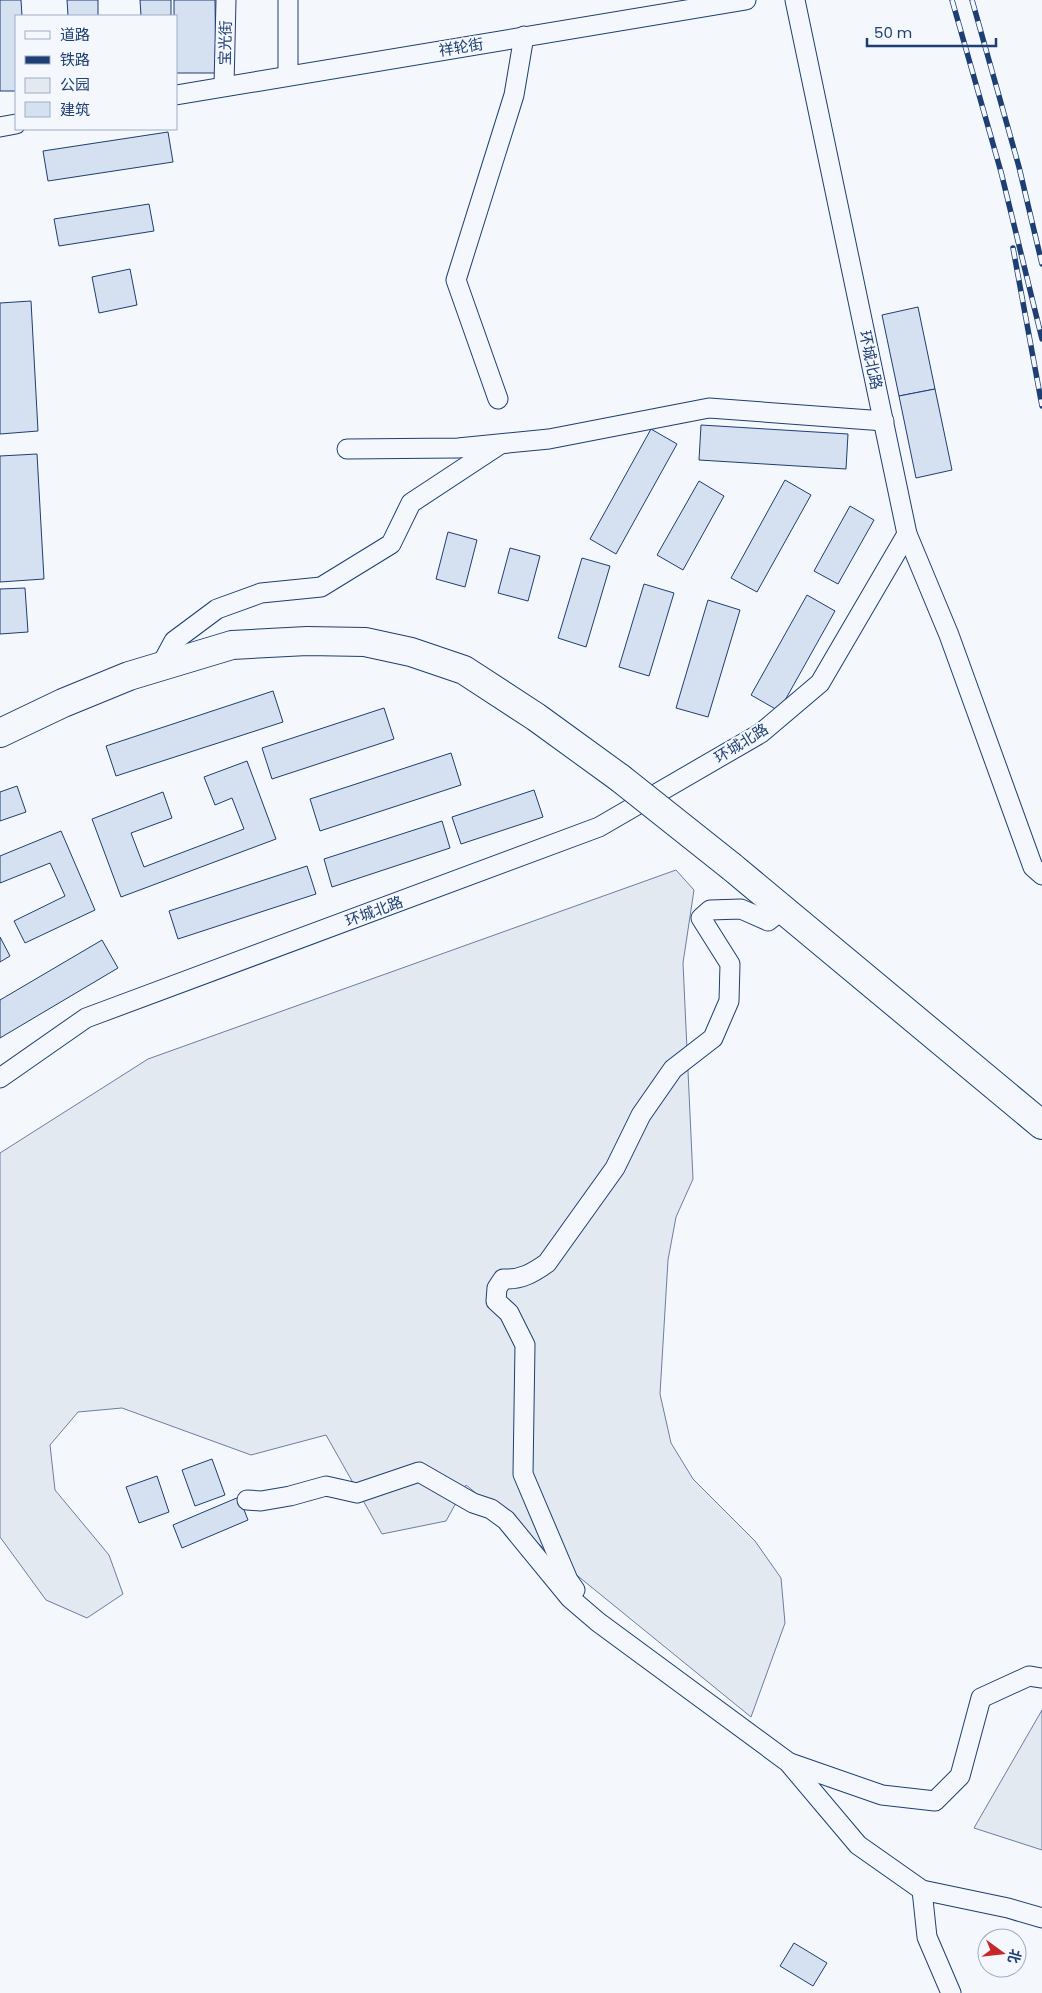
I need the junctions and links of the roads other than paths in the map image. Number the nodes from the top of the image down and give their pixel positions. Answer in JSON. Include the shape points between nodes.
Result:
{"nodes":[{"id":1,"x":226,"y":0,"type":"edge"},
{"id":2,"x":288,"y":0,"type":"edge"},
{"id":3,"x":746,"y":0,"type":"edge"},
{"id":4,"x":795,"y":0,"type":"edge"},
{"id":5,"x":524,"y":36,"type":"junction"},
{"id":6,"x":288,"y":75,"type":"junction"},
{"id":7,"x":224,"y":86,"type":"junction"},
{"id":8,"x":178,"y":94,"type":"edge"},
{"id":9,"x":15,"y":124,"type":"edge"},
{"id":10,"x":0,"y":127,"type":"edge"},
{"id":11,"x":498,"y":400,"type":"dead end"},
{"id":12,"x":884,"y":421,"type":"junction"},
{"id":13,"x":502,"y":443,"type":"junction"},
{"id":14,"x":347,"y":449,"type":"dead end"},
{"id":15,"x":907,"y":534,"type":"junction"},
{"id":16,"x":160,"y":667,"type":"junction"},
{"id":17,"x":0,"y":733,"type":"edge"},
{"id":18,"x":1042,"y":875,"type":"edge"},
{"id":19,"x":783,"y":909,"type":"junction"},
{"id":20,"x":0,"y":1078,"type":"edge"},
{"id":21,"x":1042,"y":1125,"type":"edge"},
{"id":22,"x":247,"y":1500,"type":"dead end"},
{"id":23,"x":598,"y":1622,"type":"junction"},
{"id":24,"x":1042,"y":1678,"type":"edge"},
{"id":25,"x":788,"y":1762,"type":"junction"},
{"id":26,"x":922,"y":1890,"type":"junction"},
{"id":27,"x":1042,"y":1918,"type":"edge"},
{"id":28,"x":951,"y":1993,"type":"edge"}],
"edges":[{"from":1,"to":7,"type":"street","name":"宝光街"},
{"from":2,"to":6,"type":"street"},
{"from":3,"to":5,"type":"street","name":"祥轮街"},
{"from":4,"to":12,"type":"street","name":"环城北路"},
{"from":5,"to":6,"type":"street","name":"祥轮街"},
{"from":5,"to":11,"type":"street","via":[[514,95],[456,280]]},
{"from":6,"to":7,"type":"street","name":"祥轮街"},
{"from":7,"to":8,"type":"street","name":"祥轮街"},
{"from":9,"to":10,"type":"street"},
{"from":12,"to":13,"type":"street","via":[[708,408],[549,439]]},
{"from":12,"to":15,"type":"street","name":"环城北路"},
{"from":13,"to":14,"type":"street","via":[[458,448]]},
{"from":13,"to":16,"type":"street","via":[[411,503],[391,544],[321,587],[261,593],[217,609],[174,641]]},
{"from":15,"to":18,"type":"street","via":[[949,635],[1034,867]]},
{"from":15,"to":20,"type":"street","name":"环城北路","via":[[820,683],[761,732],[599,827],[86,1018]]},
{"from":16,"to":17,"type":"highway","via":[[63,703]]},
{"from":16,"to":19,"type":"highway","bridge":true,"via":[[232,645],[307,641],[365,642],[464,670],[620,778]]},
{"from":19,"to":21,"type":"highway"},
{"from":19,"to":23,"type":"street","via":[[768,920],[741,909],[710,910],[701,918],[730,964],[729,1000],[713,1038],[673,1070],[641,1115],[615,1168],[547,1263],[517,1280],[503,1279],[497,1288],[496,1301],[509,1313],[524,1345],[523,1474],[568,1580]]},
{"from":22,"to":23,"type":"street","via":[[290,1496],[326,1486],[357,1493],[419,1472],[506,1520],[570,1598]]},
{"from":23,"to":25,"type":"street"},
{"from":24,"to":25,"type":"street","via":[[1029,1676],[981,1698],[960,1776],[935,1801],[882,1794]]},
{"from":25,"to":26,"type":"street","via":[[858,1845]]},
{"from":26,"to":27,"type":"street"},
{"from":26,"to":28,"type":"street","via":[[927,1937]]}]}
